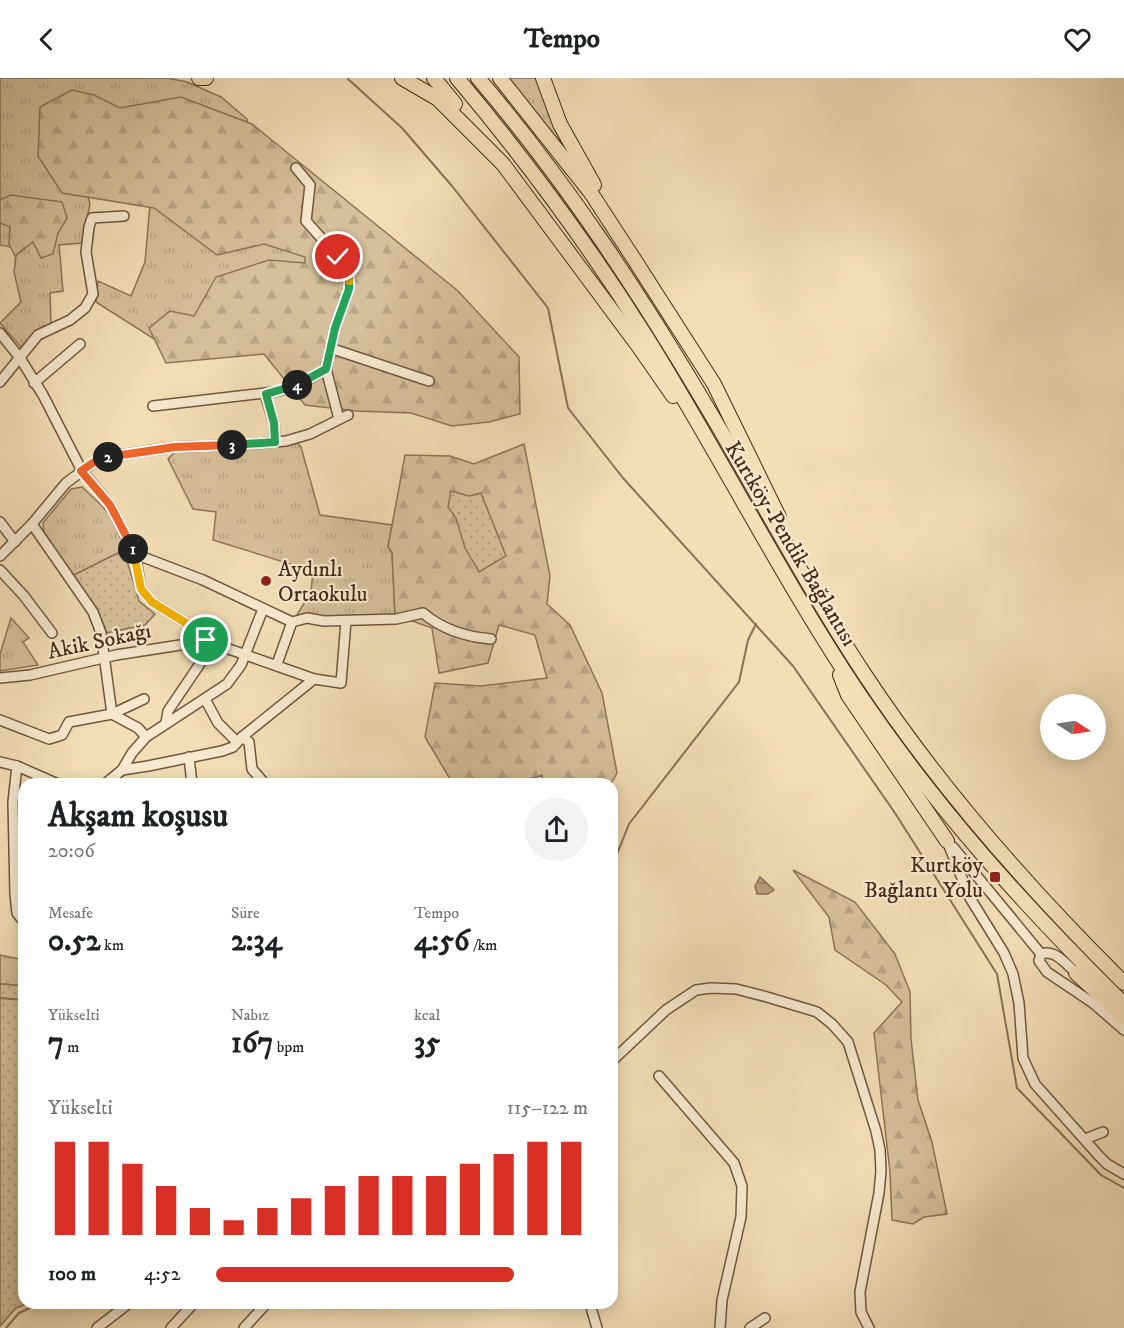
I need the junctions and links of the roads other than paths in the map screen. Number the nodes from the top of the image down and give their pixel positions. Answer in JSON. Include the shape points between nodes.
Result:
{"nodes":[{"id":1,"x":199,"y":78,"type":"edge"},
{"id":2,"x":206,"y":78,"type":"edge"},
{"id":3,"x":402,"y":78,"type":"edge"},
{"id":4,"x":434,"y":78,"type":"edge"},
{"id":5,"x":457,"y":78,"type":"edge"},
{"id":6,"x":478,"y":78,"type":"edge"},
{"id":7,"x":500,"y":78,"type":"edge"},
{"id":8,"x":543,"y":78,"type":"edge"},
{"id":9,"x":503,"y":164,"type":"junction"},
{"id":10,"x":296,"y":168,"type":"dead end"},
{"id":11,"x":124,"y":216,"type":"dead end"},
{"id":12,"x":632,"y":256,"type":"junction"},
{"id":13,"x":0,"y":333,"type":"edge"},
{"id":14,"x":80,"y":344,"type":"dead end"},
{"id":15,"x":330,"y":348,"type":"junction"},
{"id":16,"x":20,"y":358,"type":"junction"},
{"id":17,"x":326,"y":369,"type":"junction"},
{"id":18,"x":429,"y":381,"type":"dead end"},
{"id":19,"x":0,"y":382,"type":"edge"},
{"id":20,"x":34,"y":383,"type":"junction"},
{"id":21,"x":266,"y":394,"type":"junction"},
{"id":22,"x":153,"y":406,"type":"dead end"},
{"id":23,"x":704,"y":436,"type":"junction"},
{"id":24,"x":275,"y":442,"type":"junction"},
{"id":25,"x":81,"y":471,"type":"junction"},
{"id":26,"x":0,"y":522,"type":"edge"},
{"id":27,"x":32,"y":524,"type":"junction"},
{"id":28,"x":15,"y":542,"type":"junction"},
{"id":29,"x":135,"y":554,"type":"junction"},
{"id":30,"x":0,"y":556,"type":"edge"},
{"id":31,"x":0,"y":570,"type":"edge"},
{"id":32,"x":807,"y":582,"type":"junction"},
{"id":33,"x":263,"y":609,"type":"junction"},
{"id":34,"x":346,"y":621,"type":"junction"},
{"id":35,"x":292,"y":622,"type":"junction"},
{"id":36,"x":52,"y":633,"type":"dead end"},
{"id":37,"x":491,"y":639,"type":"dead end"},
{"id":38,"x":210,"y":642,"type":"junction"},
{"id":39,"x":246,"y":653,"type":"junction"},
{"id":40,"x":833,"y":653,"type":"junction"},
{"id":41,"x":105,"y":658,"type":"junction"},
{"id":42,"x":277,"y":664,"type":"junction"},
{"id":43,"x":0,"y":678,"type":"edge"},
{"id":44,"x":314,"y":679,"type":"junction"},
{"id":45,"x":144,"y":699,"type":"dead end"},
{"id":46,"x":205,"y":699,"type":"junction"},
{"id":47,"x":112,"y":714,"type":"junction"},
{"id":48,"x":0,"y":720,"type":"edge"},
{"id":49,"x":166,"y":723,"type":"junction"},
{"id":50,"x":146,"y":737,"type":"junction"},
{"id":51,"x":239,"y":740,"type":"junction"},
{"id":52,"x":189,"y":757,"type":"junction"},
{"id":53,"x":0,"y":762,"type":"edge"},
{"id":54,"x":17,"y":766,"type":"junction"},
{"id":55,"x":122,"y":770,"type":"junction"},
{"id":56,"x":44,"y":778,"type":"edge"},
{"id":57,"x":112,"y":778,"type":"edge"},
{"id":58,"x":191,"y":778,"type":"edge"},
{"id":59,"x":260,"y":778,"type":"edge"},
{"id":60,"x":947,"y":841,"type":"junction"},
{"id":61,"x":992,"y":896,"type":"junction"},
{"id":62,"x":975,"y":905,"type":"junction"},
{"id":63,"x":18,"y":914,"type":"edge"},
{"id":64,"x":1041,"y":954,"type":"junction"},
{"id":65,"x":1076,"y":973,"type":"joint"},
{"id":66,"x":1124,"y":983,"type":"edge"},
{"id":67,"x":1124,"y":1004,"type":"edge"},
{"id":68,"x":1124,"y":1017,"type":"edge"},
{"id":69,"x":1124,"y":1030,"type":"edge"},
{"id":70,"x":618,"y":1055,"type":"edge"},
{"id":71,"x":659,"y":1076,"type":"dead end"},
{"id":72,"x":1102,"y":1132,"type":"dead end"},
{"id":73,"x":1085,"y":1139,"type":"junction"},
{"id":74,"x":1124,"y":1174,"type":"edge"},
{"id":75,"x":122,"y":1309,"type":"edge"},
{"id":76,"x":188,"y":1309,"type":"edge"},
{"id":77,"x":261,"y":1309,"type":"edge"},
{"id":78,"x":591,"y":1309,"type":"edge"},
{"id":79,"x":765,"y":1317,"type":"dead end"},
{"id":80,"x":97,"y":1328,"type":"edge"},
{"id":81,"x":171,"y":1328,"type":"edge"},
{"id":82,"x":244,"y":1328,"type":"edge"},
{"id":83,"x":597,"y":1328,"type":"edge"},
{"id":84,"x":720,"y":1328,"type":"edge"},
{"id":85,"x":750,"y":1328,"type":"edge"},
{"id":86,"x":869,"y":1328,"type":"edge"}],
"edges":[{"from":1,"to":2,"type":"highway"},
{"from":3,"to":9,"type":"highway","via":[[438,99]]},
{"from":4,"to":9,"type":"highway"},
{"from":5,"to":23,"type":"highway","name":"Kurtköy-Pendik Bağlantısı","via":[[562,211],[647,338]]},
{"from":6,"to":32,"type":"highway","name":"Kurtköy-Pendik Bağlantısı","via":[[611,254],[683,367]]},
{"from":7,"to":12,"type":"highway","via":[[591,193]]},
{"from":8,"to":12,"type":"highway","via":[[560,124]]},
{"from":9,"to":23,"type":"highway"},
{"from":10,"to":15,"type":"street","via":[[310,185],[306,221],[349,273],[349,289]]},
{"from":11,"to":16,"type":"street","via":[[92,218],[87,252],[93,294],[85,308],[70,320],[38,335]]},
{"from":12,"to":32,"type":"highway","via":[[714,384]]},
{"from":13,"to":16,"type":"street"},
{"from":14,"to":20,"type":"street"},
{"from":15,"to":17,"type":"street"},
{"from":15,"to":18,"type":"street"},
{"from":16,"to":19,"type":"street"},
{"from":16,"to":20,"type":"street"},
{"from":17,"to":21,"type":"street","via":[[295,387]]},
{"from":17,"to":24,"type":"street","via":[[344,417],[310,434]]},
{"from":20,"to":25,"type":"street"},
{"from":21,"to":22,"type":"street"},
{"from":21,"to":24,"type":"street"},
{"from":23,"to":40,"type":"highway","name":"Kurtköy-Pendik Bağlantısı"},
{"from":24,"to":25,"type":"street","via":[[175,447],[100,458]]},
{"from":25,"to":27,"type":"street"},
{"from":25,"to":29,"type":"street","via":[[110,505]]},
{"from":26,"to":28,"type":"street"},
{"from":27,"to":28,"type":"street"},
{"from":27,"to":41,"type":"street","via":[[93,612]]},
{"from":28,"to":30,"type":"street"},
{"from":29,"to":33,"type":"street"},
{"from":29,"to":38,"type":"street","via":[[141,589],[152,602]]},
{"from":31,"to":36,"type":"street"},
{"from":32,"to":66,"type":"highway","name":"Kurtköy-Pendik Bağlantısı","via":[[866,676],[958,801],[1036,892]]},
{"from":33,"to":35,"type":"street"},
{"from":33,"to":39,"type":"street"},
{"from":34,"to":35,"type":"street","via":[[307,618]]},
{"from":34,"to":37,"type":"street","via":[[396,619],[423,613],[469,637]]},
{"from":34,"to":44,"type":"street","via":[[341,683]]},
{"from":35,"to":42,"type":"street"},
{"from":38,"to":39,"type":"street"},
{"from":38,"to":41,"type":"street","name":"Akik Sokağı","via":[[169,645]]},
{"from":38,"to":49,"type":"street","via":[[168,711]]},
{"from":39,"to":42,"type":"street"},
{"from":39,"to":46,"type":"street","via":[[227,684]]},
{"from":40,"to":60,"type":"highway","via":[[848,695]]},
{"from":40,"to":67,"type":"highway","name":"Kurtköy-Pendik Bağlantısı","via":[[896,747],[951,818],[1056,937]]},
{"from":41,"to":43,"type":"street","name":"Akik Sokağı"},
{"from":41,"to":47,"type":"street"},
{"from":42,"to":44,"type":"street"},
{"from":44,"to":51,"type":"street"},
{"from":45,"to":47,"type":"street"},
{"from":46,"to":49,"type":"street"},
{"from":46,"to":51,"type":"street","via":[[218,723]]},
{"from":47,"to":48,"type":"street","via":[[69,722],[62,735],[49,740]]},
{"from":47,"to":50,"type":"street"},
{"from":49,"to":50,"type":"street"},
{"from":50,"to":55,"type":"street"},
{"from":51,"to":52,"type":"street","via":[[222,751]]},
{"from":51,"to":59,"type":"street","via":[[249,742],[252,769]]},
{"from":52,"to":55,"type":"street"},
{"from":52,"to":58,"type":"street"},
{"from":53,"to":54,"type":"street"},
{"from":54,"to":56,"type":"street"},
{"from":54,"to":63,"type":"street","via":[[13,802]]},
{"from":55,"to":57,"type":"street"},
{"from":60,"to":61,"type":"street"},
{"from":60,"to":62,"type":"street"},
{"from":61,"to":62,"type":"street"},
{"from":61,"to":64,"type":"street"},
{"from":62,"to":73,"type":"street","via":[[1013,974],[1023,1058],[1029,1072],[1035,1084]]},
{"from":64,"to":65,"type":"street","via":[[1053,954]]},
{"from":64,"to":69,"type":"street","via":[[1039,961],[1047,972],[1094,1003]]},
{"from":65,"to":68,"type":"highway"},
{"from":70,"to":86,"type":"street","via":[[666,1010],[696,990],[736,989],[818,1012],[832,1024],[848,1042],[880,1150],[879,1192],[860,1292],[861,1312]]},
{"from":71,"to":84,"type":"street","via":[[734,1163],[742,1186],[741,1217],[722,1300]]},
{"from":72,"to":73,"type":"street"},
{"from":73,"to":74,"type":"street","via":[[1107,1164]]},
{"from":75,"to":80,"type":"street"},
{"from":76,"to":81,"type":"street"},
{"from":77,"to":82,"type":"street"},
{"from":78,"to":83,"type":"street"},
{"from":79,"to":85,"type":"street"}]}
